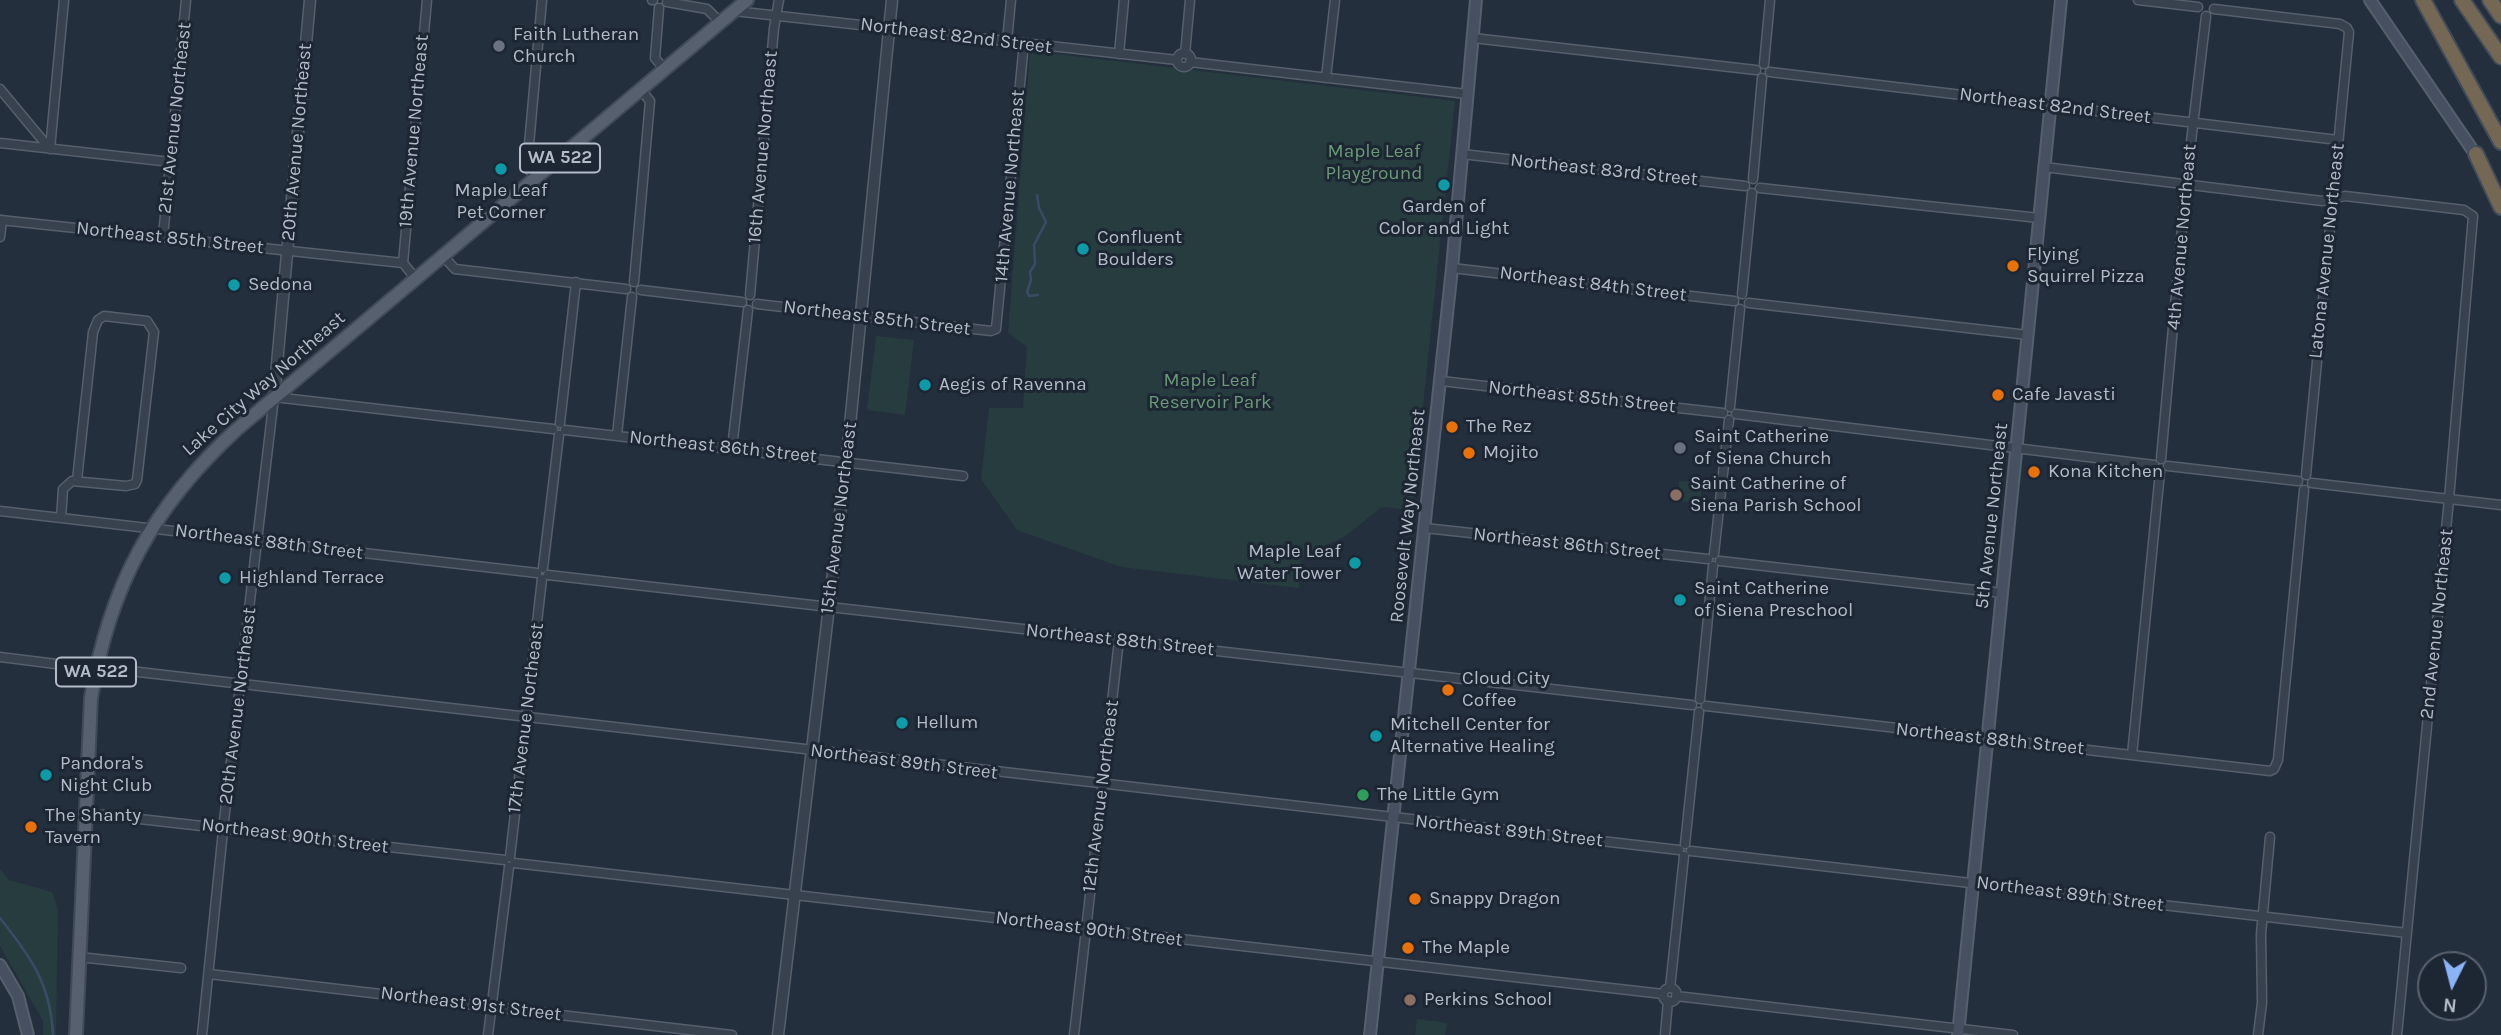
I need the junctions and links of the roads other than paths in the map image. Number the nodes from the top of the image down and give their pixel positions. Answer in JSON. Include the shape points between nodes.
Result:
{"nodes":[{"id":1,"x":64,"y":0,"type":"edge"},
{"id":2,"x":186,"y":0,"type":"edge"},
{"id":3,"x":310,"y":0,"type":"edge"},
{"id":4,"x":427,"y":0,"type":"edge"},
{"id":5,"x":542,"y":0,"type":"edge"},
{"id":6,"x":653,"y":0,"type":"edge"},
{"id":7,"x":747,"y":0,"type":"edge"},
{"id":8,"x":779,"y":0,"type":"edge"},
{"id":9,"x":892,"y":0,"type":"edge"},
{"id":10,"x":1010,"y":0,"type":"edge"},
{"id":11,"x":1124,"y":0,"type":"edge"},
{"id":12,"x":1190,"y":0,"type":"edge"},
{"id":13,"x":1335,"y":0,"type":"edge"},
{"id":14,"x":1476,"y":0,"type":"edge"},
{"id":15,"x":1770,"y":0,"type":"edge"},
{"id":16,"x":2061,"y":0,"type":"edge"},
{"id":17,"x":2138,"y":0,"type":"edge"},
{"id":18,"x":2210,"y":0,"type":"edge"},
{"id":19,"x":2370,"y":0,"type":"edge"},
{"id":20,"x":2423,"y":0,"type":"edge"},
{"id":21,"x":2462,"y":0,"type":"edge"},
{"id":22,"x":2490,"y":0,"type":"edge"},
{"id":23,"x":667,"y":1,"type":"edge"},
{"id":24,"x":2201,"y":4,"type":"edge"},
{"id":25,"x":659,"y":8,"type":"junction"},
{"id":26,"x":2214,"y":9,"type":"junction"},
{"id":27,"x":734,"y":11,"type":"junction"},
{"id":28,"x":778,"y":16,"type":"junction"},
{"id":29,"x":2206,"y":16,"type":"junction"},
{"id":30,"x":2501,"y":16,"type":"edge"},
{"id":31,"x":721,"y":23,"type":"junction"},
{"id":32,"x":890,"y":28,"type":"junction"},
{"id":33,"x":1473,"y":38,"type":"junction"},
{"id":34,"x":1007,"y":41,"type":"junction"},
{"id":35,"x":1024,"y":43,"type":"junction"},
{"id":36,"x":1119,"y":54,"type":"junction"},
{"id":37,"x":1181,"y":57,"type":"junction"},
{"id":38,"x":2501,"y":57,"type":"edge"},
{"id":39,"x":1764,"y":64,"type":"junction"},
{"id":40,"x":665,"y":69,"type":"junction"},
{"id":41,"x":1770,"y":72,"type":"junction"},
{"id":42,"x":1759,"y":74,"type":"junction"},
{"id":43,"x":1326,"y":78,"type":"junction"},
{"id":44,"x":0,"y":89,"type":"edge"},
{"id":45,"x":641,"y":90,"type":"junction"},
{"id":46,"x":1468,"y":94,"type":"junction"},
{"id":47,"x":2050,"y":105,"type":"junction"},
{"id":48,"x":2193,"y":122,"type":"junction"},
{"id":49,"x":2339,"y":140,"type":"junction"},
{"id":50,"x":2501,"y":142,"type":"edge"},
{"id":51,"x":0,"y":143,"type":"edge"},
{"id":52,"x":50,"y":149,"type":"junction"},
{"id":53,"x":1462,"y":154,"type":"junction"},
{"id":54,"x":2476,"y":154,"type":"junction"},
{"id":55,"x":171,"y":162,"type":"junction"},
{"id":56,"x":2044,"y":167,"type":"junction"},
{"id":57,"x":536,"y":178,"type":"junction"},
{"id":58,"x":1753,"y":179,"type":"junction"},
{"id":59,"x":2186,"y":184,"type":"junction"},
{"id":60,"x":1745,"y":186,"type":"junction"},
{"id":61,"x":1760,"y":187,"type":"junction"},
{"id":62,"x":2501,"y":192,"type":"edge"},
{"id":63,"x":1752,"y":193,"type":"junction"},
{"id":64,"x":2332,"y":199,"type":"junction"},
{"id":65,"x":2501,"y":207,"type":"edge"},
{"id":66,"x":2039,"y":218,"type":"junction"},
{"id":67,"x":1,"y":220,"type":"edge"},
{"id":68,"x":163,"y":236,"type":"junction"},
{"id":69,"x":0,"y":237,"type":"edge"},
{"id":70,"x":288,"y":251,"type":"junction"},
{"id":71,"x":443,"y":256,"type":"junction"},
{"id":72,"x":403,"y":263,"type":"junction"},
{"id":73,"x":1452,"y":268,"type":"junction"},
{"id":74,"x":416,"y":279,"type":"junction"},
{"id":75,"x":576,"y":282,"type":"junction"},
{"id":76,"x":634,"y":282,"type":"junction"},
{"id":77,"x":626,"y":289,"type":"junction"},
{"id":78,"x":641,"y":290,"type":"junction"},
{"id":79,"x":1742,"y":294,"type":"junction"},
{"id":80,"x":750,"y":295,"type":"junction"},
{"id":81,"x":632,"y":297,"type":"junction"},
{"id":82,"x":1734,"y":301,"type":"junction"},
{"id":83,"x":742,"y":302,"type":"junction"},
{"id":84,"x":1749,"y":303,"type":"junction"},
{"id":85,"x":757,"y":304,"type":"junction"},
{"id":86,"x":1740,"y":309,"type":"junction"},
{"id":87,"x":748,"y":310,"type":"junction"},
{"id":88,"x":861,"y":316,"type":"junction"},
{"id":89,"x":996,"y":329,"type":"joint"},
{"id":90,"x":2028,"y":335,"type":"junction"},
{"id":91,"x":1441,"y":381,"type":"junction"},
{"id":92,"x":274,"y":397,"type":"junction"},
{"id":93,"x":1729,"y":414,"type":"junction"},
{"id":94,"x":559,"y":429,"type":"junction"},
{"id":95,"x":617,"y":436,"type":"junction"},
{"id":96,"x":732,"y":448,"type":"junction"},
{"id":97,"x":2016,"y":448,"type":"junction"},
{"id":98,"x":846,"y":462,"type":"junction"},
{"id":99,"x":2159,"y":465,"type":"junction"},
{"id":100,"x":2306,"y":475,"type":"junction"},
{"id":101,"x":963,"y":476,"type":"dead end"},
{"id":102,"x":77,"y":480,"type":"junction"},
{"id":103,"x":2298,"y":481,"type":"junction"},
{"id":104,"x":2312,"y":483,"type":"junction"},
{"id":105,"x":2304,"y":490,"type":"junction"},
{"id":106,"x":2449,"y":499,"type":"junction"},
{"id":107,"x":2501,"y":505,"type":"edge"},
{"id":108,"x":0,"y":511,"type":"edge"},
{"id":109,"x":61,"y":518,"type":"junction"},
{"id":110,"x":151,"y":528,"type":"junction"},
{"id":111,"x":1425,"y":528,"type":"junction"},
{"id":112,"x":257,"y":541,"type":"junction"},
{"id":113,"x":1714,"y":560,"type":"junction"},
{"id":114,"x":543,"y":574,"type":"junction"},
{"id":115,"x":2002,"y":593,"type":"junction"},
{"id":116,"x":829,"y":607,"type":"junction"},
{"id":117,"x":1119,"y":640,"type":"junction"},
{"id":118,"x":0,"y":657,"type":"edge"},
{"id":119,"x":96,"y":669,"type":"junction"},
{"id":120,"x":130,"y":671,"type":"dead end"},
{"id":121,"x":1408,"y":673,"type":"junction"},
{"id":122,"x":242,"y":684,"type":"junction"},
{"id":123,"x":1700,"y":698,"type":"junction"},
{"id":124,"x":1692,"y":705,"type":"junction"},
{"id":125,"x":1702,"y":709,"type":"junction"},
{"id":126,"x":526,"y":718,"type":"junction"},
{"id":127,"x":1988,"y":738,"type":"junction"},
{"id":128,"x":812,"y":751,"type":"junction"},
{"id":129,"x":2133,"y":755,"type":"junction"},
{"id":130,"x":1103,"y":785,"type":"junction"},
{"id":131,"x":86,"y":814,"type":"junction"},
{"id":132,"x":1392,"y":818,"type":"junction"},
{"id":133,"x":223,"y":828,"type":"junction"},
{"id":134,"x":2270,"y":837,"type":"dead end"},
{"id":135,"x":1685,"y":850,"type":"junction"},
{"id":136,"x":509,"y":862,"type":"junction"},
{"id":137,"x":1974,"y":883,"type":"junction"},
{"id":138,"x":795,"y":895,"type":"junction"},
{"id":139,"x":2263,"y":916,"type":"junction"},
{"id":140,"x":1086,"y":928,"type":"junction"},
{"id":141,"x":2407,"y":933,"type":"junction"},
{"id":142,"x":79,"y":957,"type":"junction"},
{"id":143,"x":1378,"y":962,"type":"junction"},
{"id":144,"x":0,"y":965,"type":"edge"},
{"id":145,"x":181,"y":968,"type":"dead end"},
{"id":146,"x":209,"y":974,"type":"junction"},
{"id":147,"x":1670,"y":995,"type":"junction"},
{"id":148,"x":491,"y":1007,"type":"junction"},
{"id":149,"x":1959,"y":1032,"type":"edge"},
{"id":150,"x":28,"y":1035,"type":"edge"},
{"id":151,"x":76,"y":1035,"type":"edge"},
{"id":152,"x":202,"y":1035,"type":"edge"},
{"id":153,"x":488,"y":1035,"type":"edge"},
{"id":154,"x":732,"y":1035,"type":"edge"},
{"id":155,"x":778,"y":1035,"type":"edge"},
{"id":156,"x":1074,"y":1035,"type":"edge"},
{"id":157,"x":1370,"y":1035,"type":"edge"},
{"id":158,"x":1665,"y":1035,"type":"edge"},
{"id":159,"x":2013,"y":1035,"type":"edge"},
{"id":160,"x":2258,"y":1035,"type":"edge"},
{"id":161,"x":2396,"y":1035,"type":"edge"}],
"edges":[{"from":1,"to":52,"type":"street"},
{"from":2,"to":55,"type":"street","name":"21st Avenue Northeast"},
{"from":3,"to":70,"type":"street","name":"20th Avenue Northeast"},
{"from":4,"to":72,"type":"street","name":"19th Avenue Northeast"},
{"from":5,"to":57,"type":"street","via":[[527,167]]},
{"from":6,"to":25,"type":"street"},
{"from":7,"to":27,"type":"main road","name":"Lake City Way Northeast","number":"WA 522"},
{"from":8,"to":28,"type":"street","name":"16th Avenue Northeast"},
{"from":9,"to":32,"type":"street","name":"15th Avenue Northeast"},
{"from":10,"to":34,"type":"street"},
{"from":11,"to":36,"type":"street"},
{"from":12,"to":37,"type":"street"},
{"from":13,"to":43,"type":"street"},
{"from":14,"to":33,"type":"main road","name":"Roosevelt Way Northeast"},
{"from":15,"to":39,"type":"street"},
{"from":16,"to":47,"type":"main road","name":"5th Avenue Northeast"},
{"from":17,"to":24,"type":"street"},
{"from":18,"to":26,"type":"street"},
{"from":19,"to":54,"type":"main road"},
{"from":20,"to":50,"type":"highway"},
{"from":21,"to":38,"type":"highway"},
{"from":22,"to":30,"type":"highway"},
{"from":23,"to":25,"type":"street"},
{"from":23,"to":31,"type":"street","via":[[707,9]]},
{"from":24,"to":29,"type":"street"},
{"from":25,"to":40,"type":"street","via":[[655,58]]},
{"from":26,"to":29,"type":"street"},
{"from":26,"to":49,"type":"street","name":"Latona Avenue Northeast","via":[[2347,28],[2350,38]]},
{"from":27,"to":28,"type":"street","name":"Northeast 82nd Street"},
{"from":27,"to":31,"type":"main road","name":"Lake City Way Northeast","number":"WA 522"},
{"from":28,"to":32,"type":"street","name":"Northeast 82nd Street"},
{"from":28,"to":80,"type":"street","name":"16th Avenue Northeast"},
{"from":29,"to":48,"type":"street","name":"4th Avenue Northeast"},
{"from":31,"to":40,"type":"main road","name":"Lake City Way Northeast","number":"WA 522"},
{"from":32,"to":34,"type":"street","name":"Northeast 82nd Street"},
{"from":32,"to":88,"type":"street","name":"15th Avenue Northeast"},
{"from":33,"to":42,"type":"street"},
{"from":33,"to":46,"type":"main road","name":"Roosevelt Way Northeast"},
{"from":34,"to":35,"type":"street","name":"Northeast 82nd Street"},
{"from":35,"to":36,"type":"street","name":"Northeast 82nd Street"},
{"from":35,"to":89,"type":"street","name":"14th Avenue Northeast"},
{"from":36,"to":37,"type":"street","name":"Northeast 82nd Street"},
{"from":37,"to":43,"type":"street","name":"Northeast 82nd Street","via":[[1184,67],[1190,62]]},
{"from":39,"to":41,"type":"street"},
{"from":39,"to":42,"type":"street","via":[[1759,65]]},
{"from":40,"to":45,"type":"main road","name":"Lake City Way Northeast","number":"WA 522"},
{"from":41,"to":42,"type":"street","via":[[1768,77]]},
{"from":41,"to":47,"type":"street","name":"Northeast 82nd Street"},
{"from":42,"to":58,"type":"street"},
{"from":43,"to":46,"type":"street"},
{"from":44,"to":52,"type":"street"},
{"from":45,"to":57,"type":"main road","name":"Lake City Way Northeast","number":"WA 522"},
{"from":45,"to":76,"type":"street","via":[[650,101]]},
{"from":46,"to":53,"type":"main road","name":"Roosevelt Way Northeast"},
{"from":47,"to":48,"type":"street","name":"Northeast 82nd Street"},
{"from":47,"to":56,"type":"main road","name":"5th Avenue Northeast"},
{"from":48,"to":49,"type":"street","name":"Northeast 82nd Street"},
{"from":48,"to":59,"type":"street","name":"4th Avenue Northeast"},
{"from":49,"to":64,"type":"street","name":"Latona Avenue Northeast"},
{"from":51,"to":52,"type":"street"},
{"from":52,"to":55,"type":"street"},
{"from":53,"to":60,"type":"street","name":"Northeast 83rd Street"},
{"from":53,"to":73,"type":"main road","name":"Roosevelt Way Northeast"},
{"from":54,"to":62,"type":"main road"},
{"from":54,"to":65,"type":"highway"},
{"from":55,"to":68,"type":"street","name":"21st Avenue Northeast"},
{"from":56,"to":59,"type":"street"},
{"from":56,"to":66,"type":"main road","name":"5th Avenue Northeast"},
{"from":57,"to":71,"type":"main road","name":"Lake City Way Northeast","number":"WA 522"},
{"from":58,"to":60,"type":"street"},
{"from":58,"to":61,"type":"street"},
{"from":59,"to":64,"type":"street"},
{"from":59,"to":99,"type":"street","name":"4th Avenue Northeast"},
{"from":60,"to":63,"type":"street"},
{"from":61,"to":63,"type":"street"},
{"from":61,"to":66,"type":"street"},
{"from":63,"to":79,"type":"street"},
{"from":64,"to":100,"type":"street","name":"Latona Avenue Northeast"},
{"from":64,"to":106,"type":"street","name":"2nd Avenue Northeast","via":[[2345,196],[2472,214]]},
{"from":66,"to":90,"type":"main road","name":"5th Avenue Northeast"},
{"from":67,"to":68,"type":"street","name":"Northeast 85th Street"},
{"from":67,"to":69,"type":"street"},
{"from":68,"to":70,"type":"street","name":"Northeast 85th Street"},
{"from":70,"to":72,"type":"street","name":"Northeast 85th Street"},
{"from":70,"to":92,"type":"street","name":"20th Avenue Northeast"},
{"from":71,"to":74,"type":"main road","name":"Lake City Way Northeast","number":"WA 522"},
{"from":71,"to":75,"type":"street","via":[[455,269]]},
{"from":72,"to":74,"type":"street"},
{"from":73,"to":82,"type":"street","name":"Northeast 84th Street"},
{"from":73,"to":91,"type":"main road","name":"Roosevelt Way Northeast"},
{"from":74,"to":92,"type":"main road","name":"Lake City Way Northeast","number":"WA 522"},
{"from":75,"to":77,"type":"street"},
{"from":75,"to":94,"type":"street","name":"17th Avenue Northeast"},
{"from":76,"to":77,"type":"street"},
{"from":76,"to":78,"type":"street"},
{"from":77,"to":81,"type":"street"},
{"from":78,"to":81,"type":"street"},
{"from":78,"to":83,"type":"street"},
{"from":79,"to":82,"type":"street"},
{"from":79,"to":84,"type":"street"},
{"from":80,"to":83,"type":"street"},
{"from":80,"to":85,"type":"street"},
{"from":81,"to":95,"type":"street"},
{"from":82,"to":86,"type":"street"},
{"from":83,"to":87,"type":"street"},
{"from":84,"to":86,"type":"street"},
{"from":84,"to":90,"type":"street"},
{"from":85,"to":87,"type":"street"},
{"from":85,"to":88,"type":"street","name":"Northeast 85th Street"},
{"from":86,"to":93,"type":"street"},
{"from":87,"to":96,"type":"street"},
{"from":88,"to":89,"type":"street","name":"Northeast 85th Street"},
{"from":88,"to":98,"type":"street","name":"15th Avenue Northeast"},
{"from":90,"to":97,"type":"main road","name":"5th Avenue Northeast"},
{"from":91,"to":93,"type":"street","name":"Northeast 85th Street"},
{"from":91,"to":111,"type":"main road","name":"Roosevelt Way Northeast"},
{"from":92,"to":94,"type":"street","name":"Northeast 86th Street"},
{"from":92,"to":110,"type":"main road","name":"Lake City Way Northeast","number":"WA 522","via":[[197,468]]},
{"from":92,"to":112,"type":"street","name":"20th Avenue Northeast"},
{"from":93,"to":97,"type":"street","name":"Northeast 85th Street"},
{"from":93,"to":113,"type":"street"},
{"from":94,"to":95,"type":"street","name":"Northeast 86th Street"},
{"from":94,"to":114,"type":"street","name":"17th Avenue Northeast"},
{"from":95,"to":96,"type":"street","name":"Northeast 86th Street"},
{"from":96,"to":98,"type":"street","name":"Northeast 86th Street"},
{"from":97,"to":99,"type":"street","name":"Northeast 85th Street"},
{"from":97,"to":115,"type":"main road","name":"5th Avenue Northeast"},
{"from":98,"to":101,"type":"street","name":"Northeast 86th Street"},
{"from":98,"to":116,"type":"street","name":"15th Avenue Northeast"},
{"from":99,"to":103,"type":"street","via":[[2166,461],[2168,466]]},
{"from":99,"to":129,"type":"street","name":"4th Avenue Northeast"},
{"from":100,"to":103,"type":"street"},
{"from":100,"to":104,"type":"street"},
{"from":102,"to":102,"type":"street","via":[[96,322],[104,316],[147,321],[154,332],[138,480],[131,486]]},
{"from":102,"to":109,"type":"street","via":[[63,489]]},
{"from":103,"to":105,"type":"street"},
{"from":104,"to":105,"type":"street"},
{"from":104,"to":106,"type":"street"},
{"from":105,"to":129,"type":"street","name":"Northeast 88th Street","via":[[2274,769]]},
{"from":106,"to":107,"type":"street"},
{"from":106,"to":141,"type":"street","name":"2nd Avenue Northeast"},
{"from":108,"to":109,"type":"street","name":"Northeast 88th Street"},
{"from":109,"to":110,"type":"street","name":"Northeast 88th Street"},
{"from":110,"to":112,"type":"street","name":"Northeast 88th Street"},
{"from":110,"to":119,"type":"main road","name":"Lake City Way Northeast","number":"WA 522","via":[[118,592]]},
{"from":111,"to":113,"type":"street","name":"Northeast 86th Street"},
{"from":111,"to":121,"type":"main road","name":"Roosevelt Way Northeast"},
{"from":112,"to":114,"type":"street","name":"Northeast 88th Street"},
{"from":112,"to":122,"type":"street","name":"20th Avenue Northeast"},
{"from":113,"to":115,"type":"street","name":"Northeast 86th Street"},
{"from":113,"to":123,"type":"street"},
{"from":114,"to":116,"type":"street","name":"Northeast 88th Street"},
{"from":114,"to":126,"type":"street","name":"17th Avenue Northeast"},
{"from":115,"to":127,"type":"main road","name":"5th Avenue Northeast"},
{"from":116,"to":117,"type":"street","name":"Northeast 88th Street"},
{"from":116,"to":128,"type":"street","name":"15th Avenue Northeast"},
{"from":117,"to":121,"type":"street","name":"Northeast 88th Street"},
{"from":117,"to":130,"type":"street","name":"12th Avenue Northeast"},
{"from":118,"to":119,"type":"street"},
{"from":119,"to":131,"type":"main road","name":"Lake City Way Northeast","number":"WA 522"},
{"from":120,"to":122,"type":"street","name":"Northeast 89th Street"},
{"from":121,"to":124,"type":"street","name":"Northeast 88th Street"},
{"from":121,"to":132,"type":"main road","name":"Roosevelt Way Northeast"},
{"from":122,"to":126,"type":"street","name":"Northeast 89th Street"},
{"from":122,"to":133,"type":"street","name":"20th Avenue Northeast"},
{"from":123,"to":124,"type":"street"},
{"from":123,"to":125,"type":"street","via":[[1705,701]]},
{"from":124,"to":125,"type":"street"},
{"from":125,"to":127,"type":"street","name":"Northeast 88th Street"},
{"from":125,"to":135,"type":"street"},
{"from":126,"to":128,"type":"street","name":"Northeast 89th Street"},
{"from":126,"to":136,"type":"street","name":"17th Avenue Northeast"},
{"from":127,"to":129,"type":"street","name":"Northeast 88th Street"},
{"from":127,"to":137,"type":"main road","name":"5th Avenue Northeast"},
{"from":128,"to":130,"type":"street","name":"Northeast 89th Street"},
{"from":128,"to":138,"type":"street","name":"15th Avenue Northeast"},
{"from":130,"to":132,"type":"street","name":"Northeast 89th Street"},
{"from":130,"to":140,"type":"street","name":"12th Avenue Northeast"},
{"from":131,"to":133,"type":"street","name":"Northeast 90th Street"},
{"from":131,"to":142,"type":"main road","name":"Lake City Way Northeast","number":"WA 522"},
{"from":132,"to":135,"type":"street","name":"Northeast 89th Street"},
{"from":132,"to":143,"type":"main road","name":"Roosevelt Way Northeast"},
{"from":133,"to":136,"type":"street","name":"Northeast 90th Street"},
{"from":133,"to":146,"type":"street","name":"20th Avenue Northeast"},
{"from":134,"to":139,"type":"street"},
{"from":135,"to":137,"type":"street","name":"Northeast 89th Street"},
{"from":135,"to":147,"type":"street"},
{"from":136,"to":138,"type":"street","name":"Northeast 90th Street"},
{"from":136,"to":148,"type":"street","name":"17th Avenue Northeast"},
{"from":137,"to":139,"type":"street","name":"Northeast 89th Street"},
{"from":137,"to":149,"type":"main road","name":"5th Avenue Northeast"},
{"from":138,"to":140,"type":"street","name":"Northeast 90th Street"},
{"from":138,"to":155,"type":"street","name":"15th Avenue Northeast"},
{"from":139,"to":141,"type":"street","name":"Northeast 89th Street"},
{"from":139,"to":160,"type":"street"},
{"from":140,"to":143,"type":"street","name":"Northeast 90th Street"},
{"from":140,"to":156,"type":"street","name":"12th Avenue Northeast"},
{"from":141,"to":161,"type":"street","name":"2nd Avenue Northeast"},
{"from":142,"to":145,"type":"street"},
{"from":142,"to":151,"type":"main road","name":"Lake City Way Northeast","number":"WA 522"},
{"from":143,"to":147,"type":"street","name":"Northeast 90th Street"},
{"from":143,"to":157,"type":"main road","name":"Roosevelt Way Northeast"},
{"from":144,"to":150,"type":"main road","via":[[18,996]]},
{"from":146,"to":148,"type":"street","name":"Northeast 91st Street"},
{"from":146,"to":152,"type":"street","name":"20th Avenue Northeast"},
{"from":147,"to":149,"type":"street","name":"Northeast 90th Street"},
{"from":147,"to":158,"type":"street"},
{"from":148,"to":153,"type":"street","name":"17th Avenue Northeast"},
{"from":148,"to":154,"type":"street","name":"Northeast 91st Street"},
{"from":149,"to":159,"type":"street","name":"Northeast 90th Street"}]}
